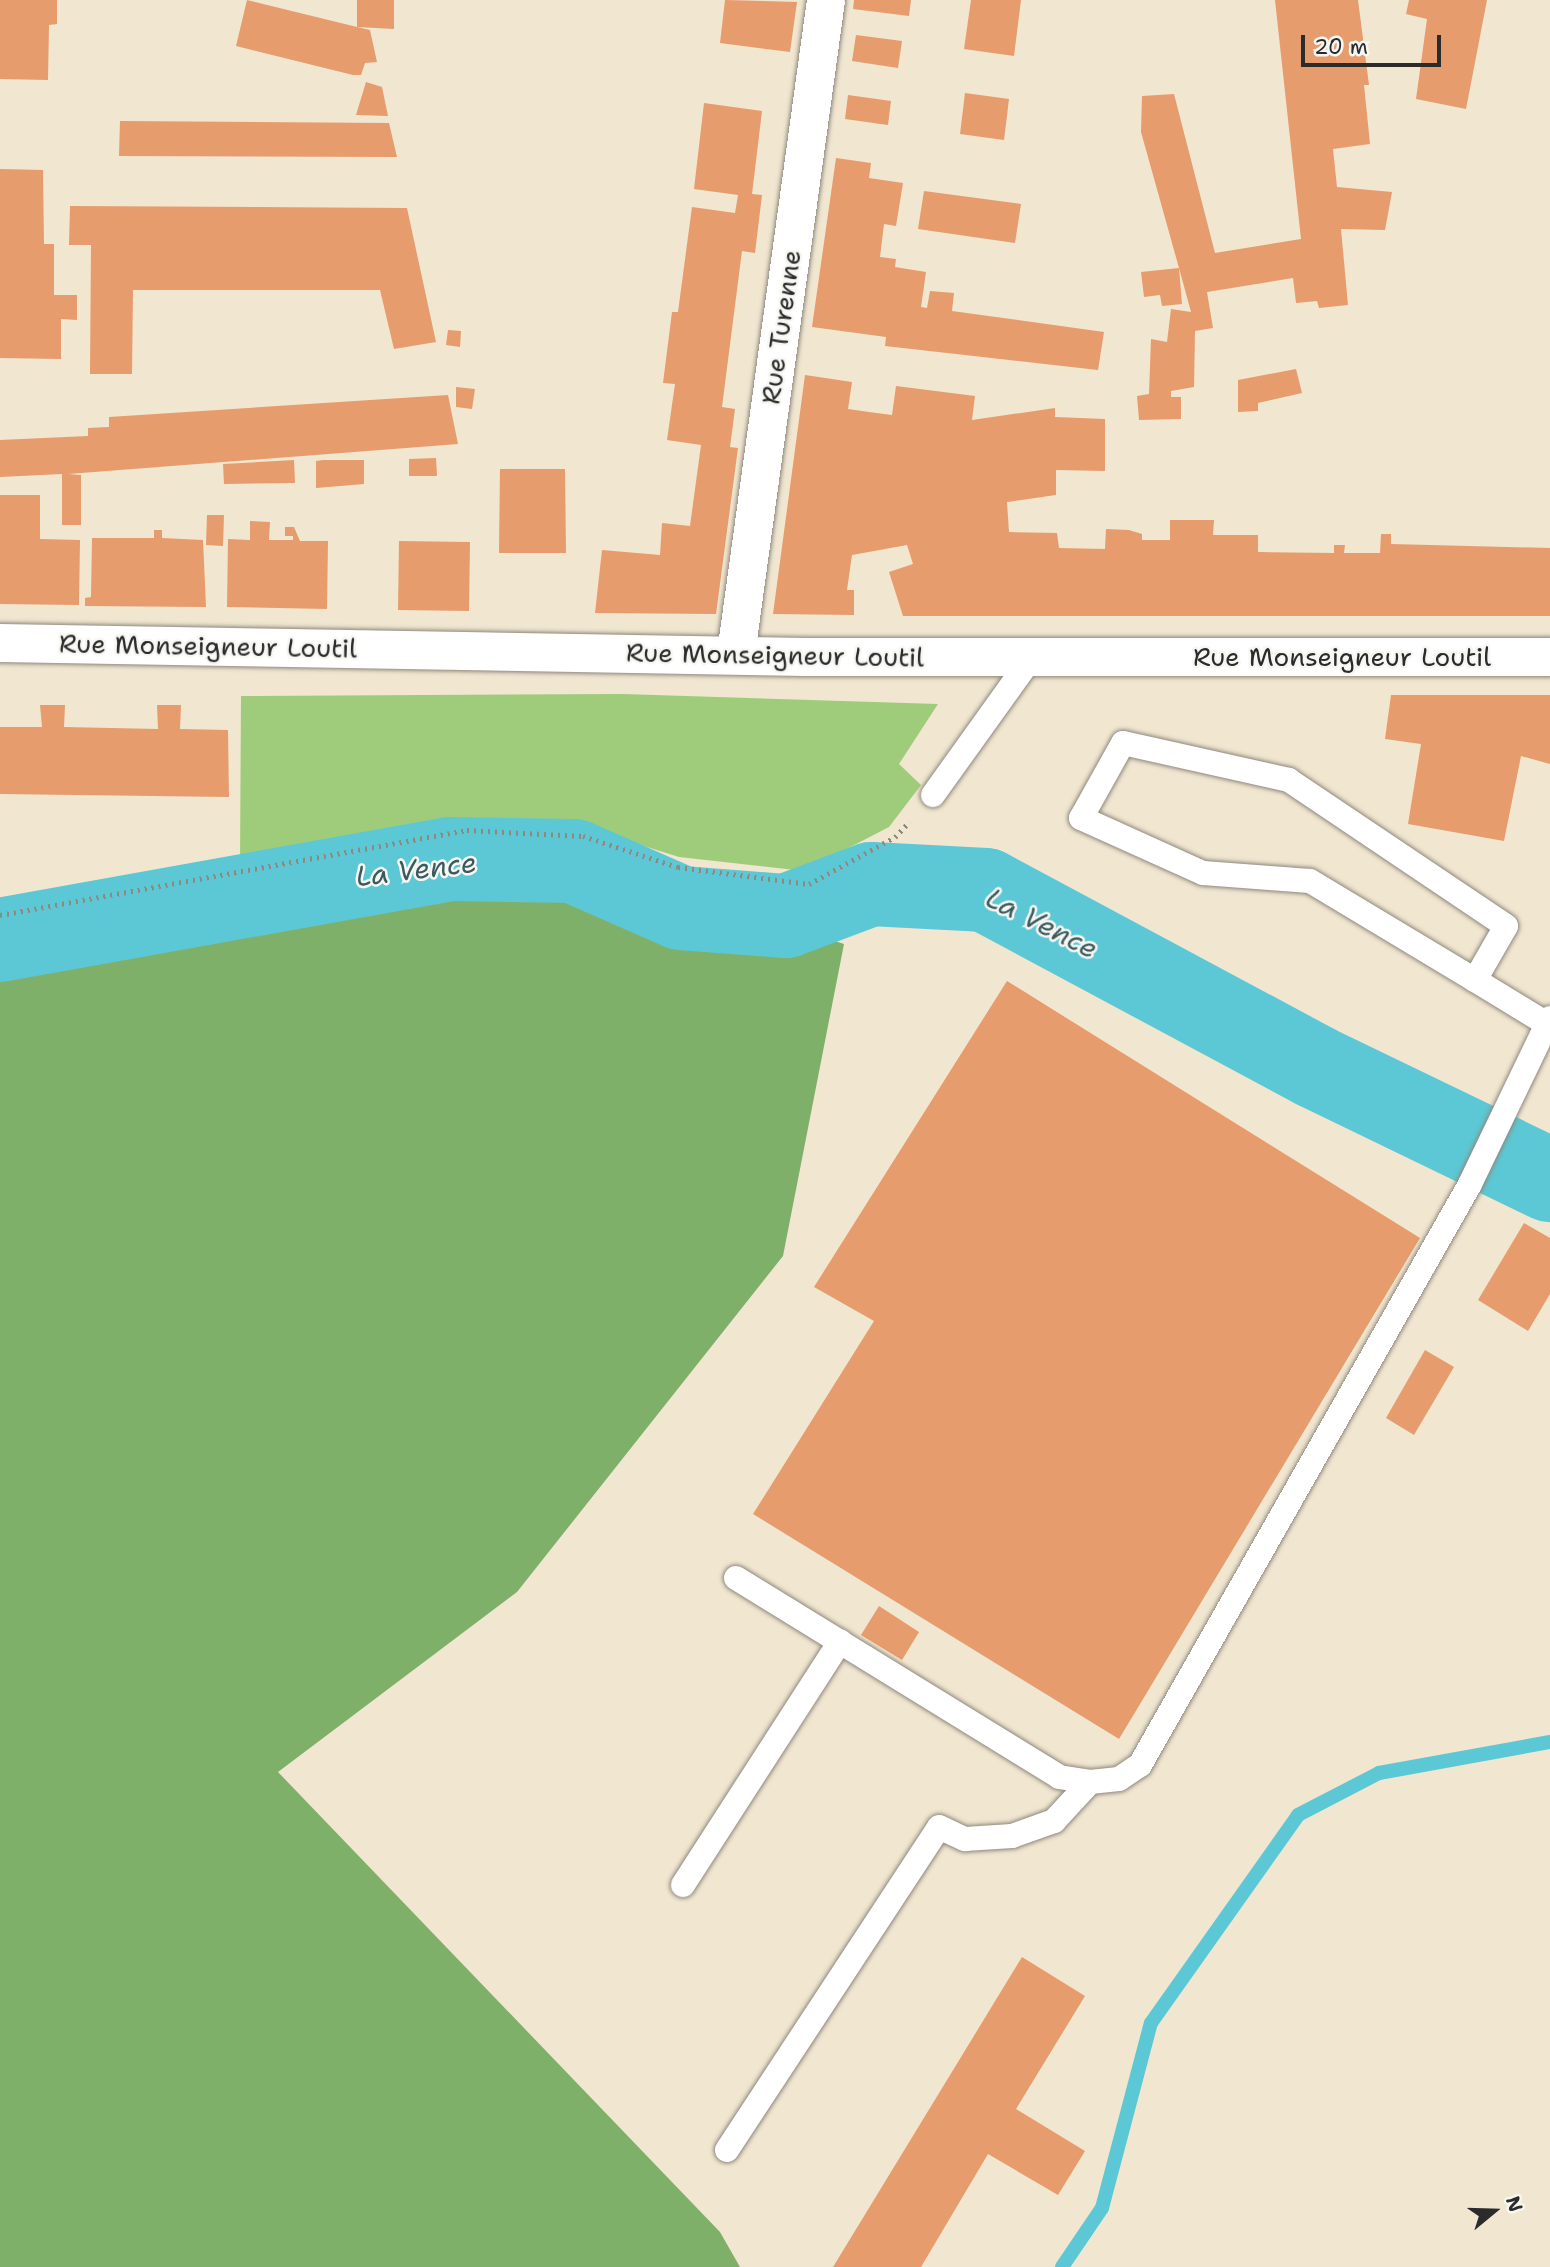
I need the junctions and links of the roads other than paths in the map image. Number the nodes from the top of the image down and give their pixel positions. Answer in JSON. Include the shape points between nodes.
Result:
{"nodes":[{"id":1,"x":826,"y":0,"type":"edge"},
{"id":2,"x":0,"y":643,"type":"edge"},
{"id":3,"x":736,"y":654,"type":"junction"},
{"id":4,"x":1550,"y":657,"type":"edge"},
{"id":5,"x":1031,"y":658,"type":"junction"},
{"id":6,"x":933,"y":796,"type":"road end"},
{"id":7,"x":1475,"y":980,"type":"junction"},
{"id":8,"x":1548,"y":1021,"type":"edge"},
{"id":9,"x":736,"y":1577,"type":"dead end"},
{"id":10,"x":840,"y":1642,"type":"junction"},
{"id":11,"x":1090,"y":1782,"type":"junction"},
{"id":12,"x":683,"y":1885,"type":"dead end"},
{"id":13,"x":727,"y":2150,"type":"dead end"}],
"edges":[{"from":1,"to":3,"type":"street","name":"Rue Turenne"},
{"from":2,"to":3,"type":"street","name":"Rue Monseigneur Loutil"},
{"from":3,"to":5,"type":"street","name":"Rue Monseigneur Loutil"},
{"from":4,"to":5,"type":"street","name":"Rue Monseigneur Loutil"},
{"from":5,"to":6,"type":"lane"},
{"from":7,"to":7,"type":"lane","via":[[1310,881],[1203,873],[1082,818],[1123,743],[1289,780],[1506,926]]},
{"from":7,"to":8,"type":"lane"},
{"from":8,"to":11,"type":"lane","via":[[1470,1184],[1140,1765],[1119,1779]]},
{"from":9,"to":10,"type":"lane"},
{"from":10,"to":11,"type":"lane","via":[[1059,1777]]},
{"from":10,"to":12,"type":"lane"},
{"from":11,"to":13,"type":"lane","via":[[1054,1821],[1012,1836],[965,1839],[939,1827]]}]}
